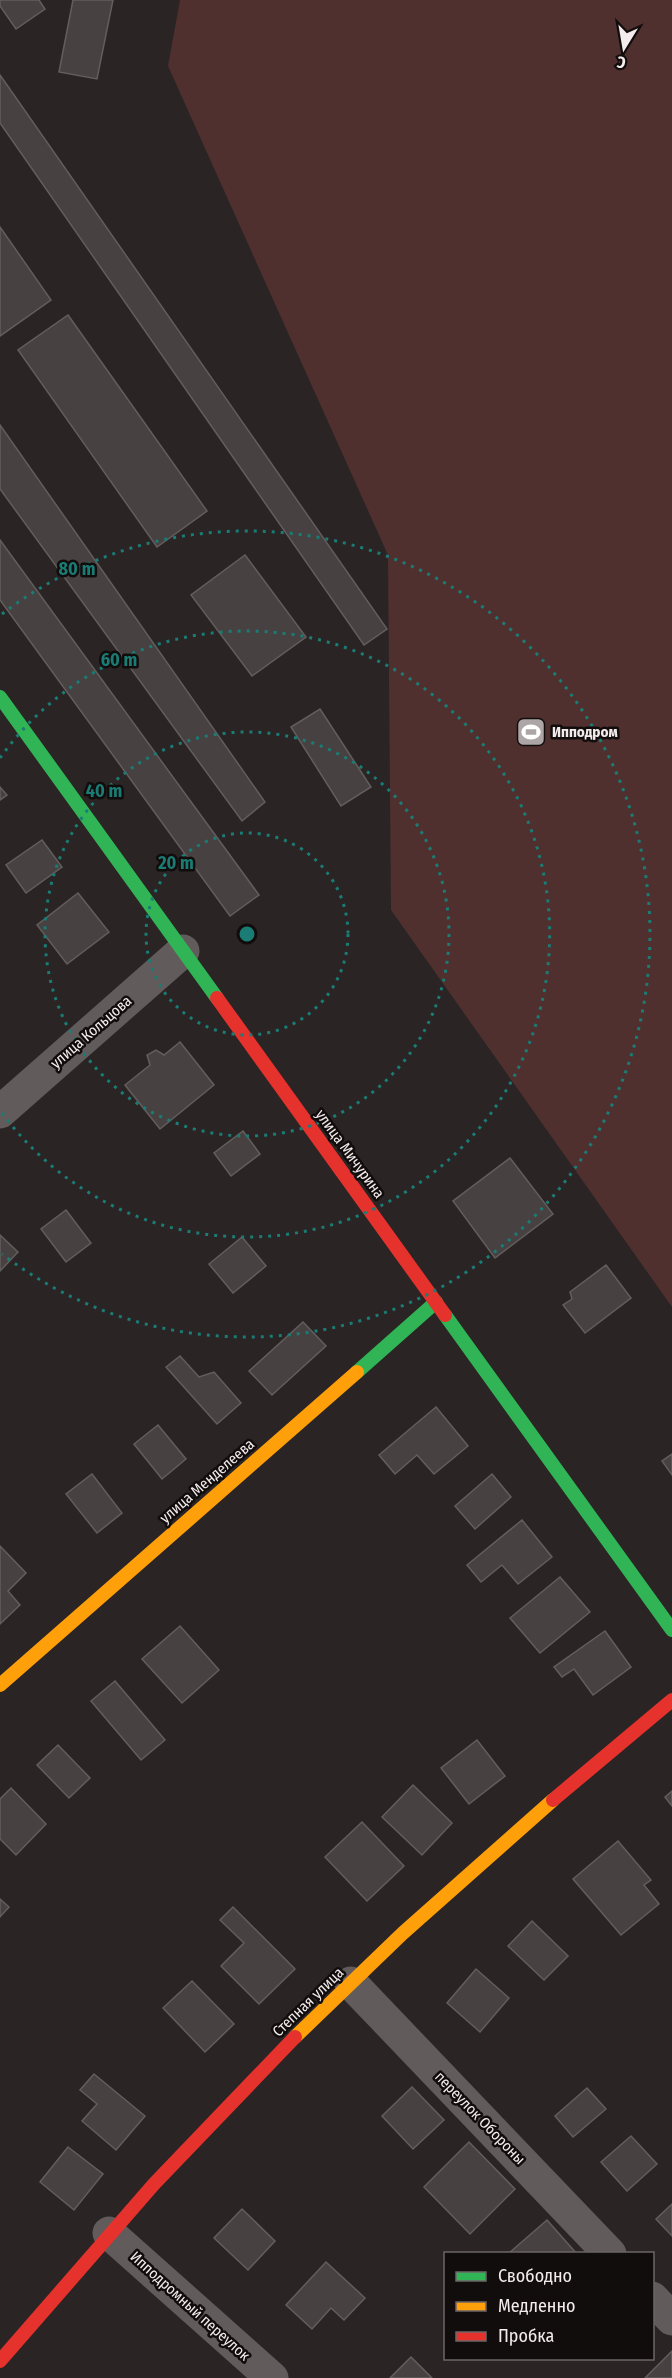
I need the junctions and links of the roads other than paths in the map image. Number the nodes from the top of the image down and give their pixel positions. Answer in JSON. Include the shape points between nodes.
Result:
{"nodes":[{"id":1,"x":0,"y":697,"type":"edge"},
{"id":2,"x":183,"y":951,"type":"junction"},
{"id":3,"x":0,"y":1112,"type":"edge"},
{"id":4,"x":436,"y":1302,"type":"junction"},
{"id":5,"x":672,"y":1630,"type":"edge"},
{"id":6,"x":0,"y":1685,"type":"edge"},
{"id":7,"x":672,"y":1700,"type":"edge"},
{"id":8,"x":351,"y":1983,"type":"junction"},
{"id":9,"x":108,"y":2233,"type":"junction"},
{"id":10,"x":608,"y":2252,"type":"edge"},
{"id":11,"x":654,"y":2300,"type":"edge"},
{"id":12,"x":672,"y":2319,"type":"edge"},
{"id":13,"x":0,"y":2361,"type":"edge"},
{"id":14,"x":272,"y":2378,"type":"edge"}],
"edges":[{"from":1,"to":2,"type":"street","name":"улица Мичурина"},
{"from":2,"to":3,"type":"street","name":"улица Кольцова"},
{"from":2,"to":4,"type":"street","name":"улица Мичурина"},
{"from":4,"to":5,"type":"street","name":"улица Мичурина"},
{"from":4,"to":6,"type":"street","name":"улица Менделеева"},
{"from":7,"to":8,"type":"street","name":"Степная улица","via":[[551,1800]]},
{"from":8,"to":9,"type":"street","name":"Степная улица","via":[[250,2082]]},
{"from":8,"to":10,"type":"street","name":"переулок Обороны"},
{"from":9,"to":13,"type":"street","name":"Степная улица"},
{"from":9,"to":14,"type":"street","name":"Ипподромный переулок"},
{"from":11,"to":12,"type":"street"}]}
